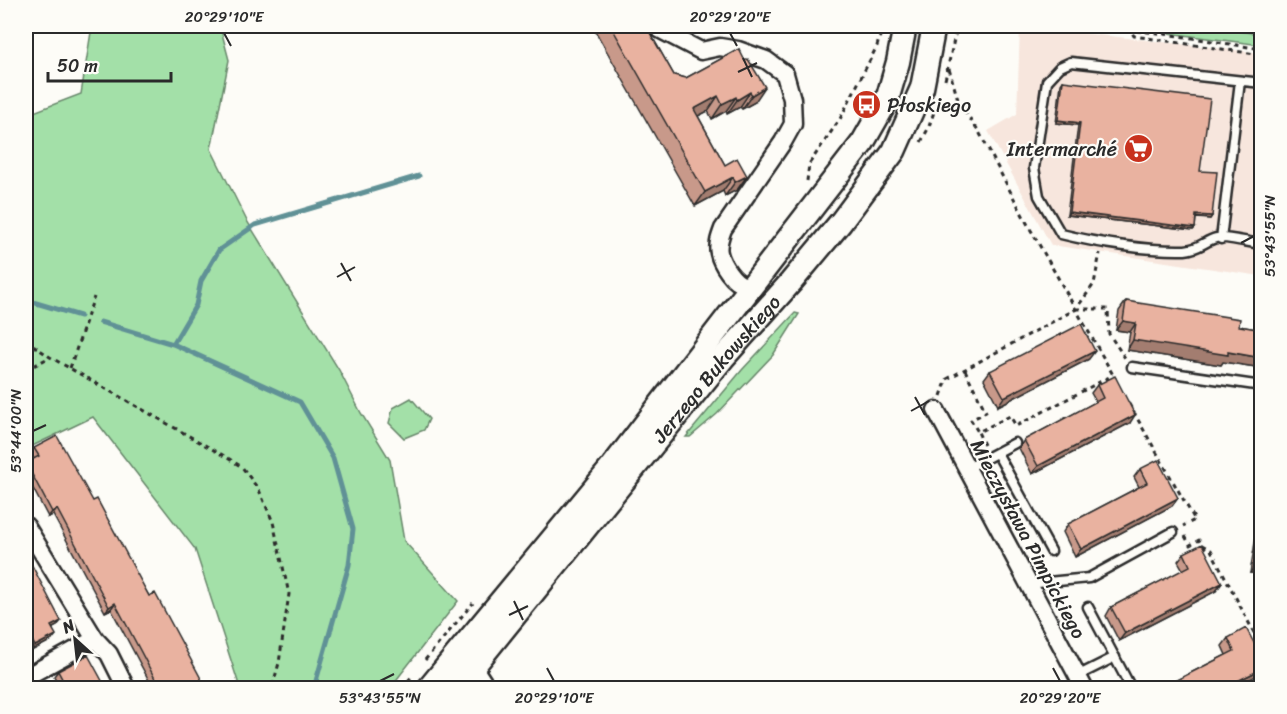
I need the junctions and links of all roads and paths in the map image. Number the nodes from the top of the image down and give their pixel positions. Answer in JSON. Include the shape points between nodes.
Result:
{"nodes":[{"id":1,"x":883,"y":26,"type":"edge"},
{"id":2,"x":905,"y":26,"type":"edge"},
{"id":3,"x":934,"y":26,"type":"edge"},
{"id":4,"x":957,"y":26,"type":"edge"},
{"id":5,"x":1047,"y":26,"type":"edge"},
{"id":6,"x":1128,"y":26,"type":"edge"},
{"id":7,"x":659,"y":29,"type":"dead end"},
{"id":8,"x":1131,"y":31,"type":"junction"},
{"id":9,"x":1262,"y":49,"type":"edge"},
{"id":10,"x":1262,"y":55,"type":"edge"},
{"id":11,"x":1240,"y":81,"type":"junction"},
{"id":12,"x":1262,"y":83,"type":"edge"},
{"id":13,"x":806,"y":188,"type":"dead end"},
{"id":14,"x":730,"y":194,"type":"edge"},
{"id":15,"x":738,"y":209,"type":"junction"},
{"id":16,"x":1221,"y":239,"type":"junction"},
{"id":17,"x":1103,"y":242,"type":"junction"},
{"id":18,"x":1262,"y":244,"type":"edge"},
{"id":19,"x":754,"y":284,"type":"junction"},
{"id":20,"x":94,"y":297,"type":"dead end"},
{"id":21,"x":1076,"y":309,"type":"junction"},
{"id":22,"x":26,"y":340,"type":"edge"},
{"id":23,"x":50,"y":357,"type":"junction"},
{"id":24,"x":1132,"y":367,"type":"joint"},
{"id":25,"x":70,"y":368,"type":"junction"},
{"id":26,"x":26,"y":370,"type":"edge"},
{"id":27,"x":965,"y":370,"type":"junction"},
{"id":28,"x":1113,"y":375,"type":"junction"},
{"id":29,"x":1119,"y":385,"type":"edge"},
{"id":30,"x":1262,"y":386,"type":"edge"},
{"id":31,"x":1125,"y":395,"type":"edge"},
{"id":32,"x":936,"y":410,"type":"joint"},
{"id":33,"x":978,"y":432,"type":"junction"},
{"id":34,"x":1015,"y":443,"type":"dead end"},
{"id":35,"x":994,"y":455,"type":"junction"},
{"id":36,"x":966,"y":469,"type":"junction"},
{"id":37,"x":26,"y":526,"type":"edge"},
{"id":38,"x":1173,"y":532,"type":"dead end"},
{"id":39,"x":1051,"y":551,"type":"dead end"},
{"id":40,"x":1028,"y":584,"type":"junction"},
{"id":41,"x":477,"y":601,"type":"dead end"},
{"id":42,"x":1088,"y":607,"type":"dead end"},
{"id":43,"x":95,"y":639,"type":"junction"},
{"id":44,"x":1262,"y":648,"type":"edge"},
{"id":45,"x":1115,"y":657,"type":"junction"},
{"id":46,"x":424,"y":661,"type":"dead end"},
{"id":47,"x":466,"y":661,"type":"junction"},
{"id":48,"x":26,"y":677,"type":"edge"},
{"id":49,"x":423,"y":679,"type":"edge"},
{"id":50,"x":1080,"y":682,"type":"edge"},
{"id":51,"x":126,"y":688,"type":"edge"},
{"id":52,"x":272,"y":688,"type":"edge"},
{"id":53,"x":402,"y":688,"type":"edge"},
{"id":54,"x":456,"y":688,"type":"edge"},
{"id":55,"x":487,"y":688,"type":"edge"},
{"id":56,"x":1131,"y":688,"type":"edge"}],
"edges":[{"from":1,"to":13,"type":"path","via":[[840,119],[809,164]]},
{"from":2,"to":19,"type":"street","name":"Jerzego Bukowskiego","via":[[887,100],[863,142]]},
{"from":3,"to":47,"type":"street","name":"Jerzego Bukowskiego","via":[[922,88],[894,151],[791,282]]},
{"from":4,"to":21,"type":"path","via":[[949,68],[959,103],[978,130]]},
{"from":5,"to":8,"type":"path"},
{"from":6,"to":8,"type":"path"},
{"from":7,"to":15,"type":"street","via":[[701,51],[720,47],[766,60],[785,74],[793,124]]},
{"from":8,"to":9,"type":"path"},
{"from":8,"to":10,"type":"path","via":[[1134,36]]},
{"from":11,"to":12,"type":"lane"},
{"from":11,"to":16,"type":"lane"},
{"from":11,"to":17,"type":"lane","via":[[1071,62],[1047,81],[1034,168],[1039,196],[1061,234]]},
{"from":14,"to":15,"type":"street"},
{"from":15,"to":19,"type":"street","via":[[723,230],[719,253],[725,267],[741,284]]},
{"from":16,"to":17,"type":"lane","via":[[1171,250]]},
{"from":16,"to":18,"type":"lane"},
{"from":17,"to":21,"type":"path","via":[[1094,284]]},
{"from":19,"to":47,"type":"street","name":"Jerzego Bukowskiego"},
{"from":20,"to":25,"type":"path"},
{"from":21,"to":24,"type":"path","via":[[1108,309],[1109,334]]},
{"from":21,"to":27,"type":"path"},
{"from":21,"to":28,"type":"path"},
{"from":22,"to":23,"type":"path"},
{"from":23,"to":25,"type":"path"},
{"from":23,"to":26,"type":"path"},
{"from":24,"to":30,"type":"lane"},
{"from":25,"to":52,"type":"path","via":[[242,467],[259,490],[273,522],[288,594]]},
{"from":27,"to":32,"type":"path","via":[[947,379]]},
{"from":27,"to":33,"type":"path","via":[[986,412],[971,420]]},
{"from":28,"to":29,"type":"path"},
{"from":28,"to":33,"type":"path","via":[[1016,426],[1010,416]]},
{"from":31,"to":44,"type":"path","via":[[1195,520],[1181,527],[1190,545],[1199,540],[1211,550]]},
{"from":32,"to":36,"type":"street","name":"Mieczysława Pimpickiego"},
{"from":33,"to":35,"type":"path"},
{"from":34,"to":35,"type":"lane"},
{"from":35,"to":36,"type":"lane"},
{"from":35,"to":39,"type":"lane"},
{"from":36,"to":40,"type":"street","name":"Mieczysława Pimpickiego"},
{"from":37,"to":43,"type":"street"},
{"from":38,"to":40,"type":"lane","via":[[1089,578]]},
{"from":40,"to":50,"type":"street","name":"Mieczysława Pimpickiego"},
{"from":41,"to":46,"type":"path"},
{"from":42,"to":45,"type":"lane"},
{"from":43,"to":48,"type":"street"},
{"from":43,"to":51,"type":"street","via":[[109,654]]},
{"from":45,"to":50,"type":"lane"},
{"from":45,"to":56,"type":"lane"},
{"from":47,"to":49,"type":"street","name":"Jerzego Bukowskiego"},
{"from":47,"to":54,"type":"street","name":"Jerzego Bukowskiego"},
{"from":47,"to":55,"type":"street"},
{"from":49,"to":53,"type":"path"}]}
